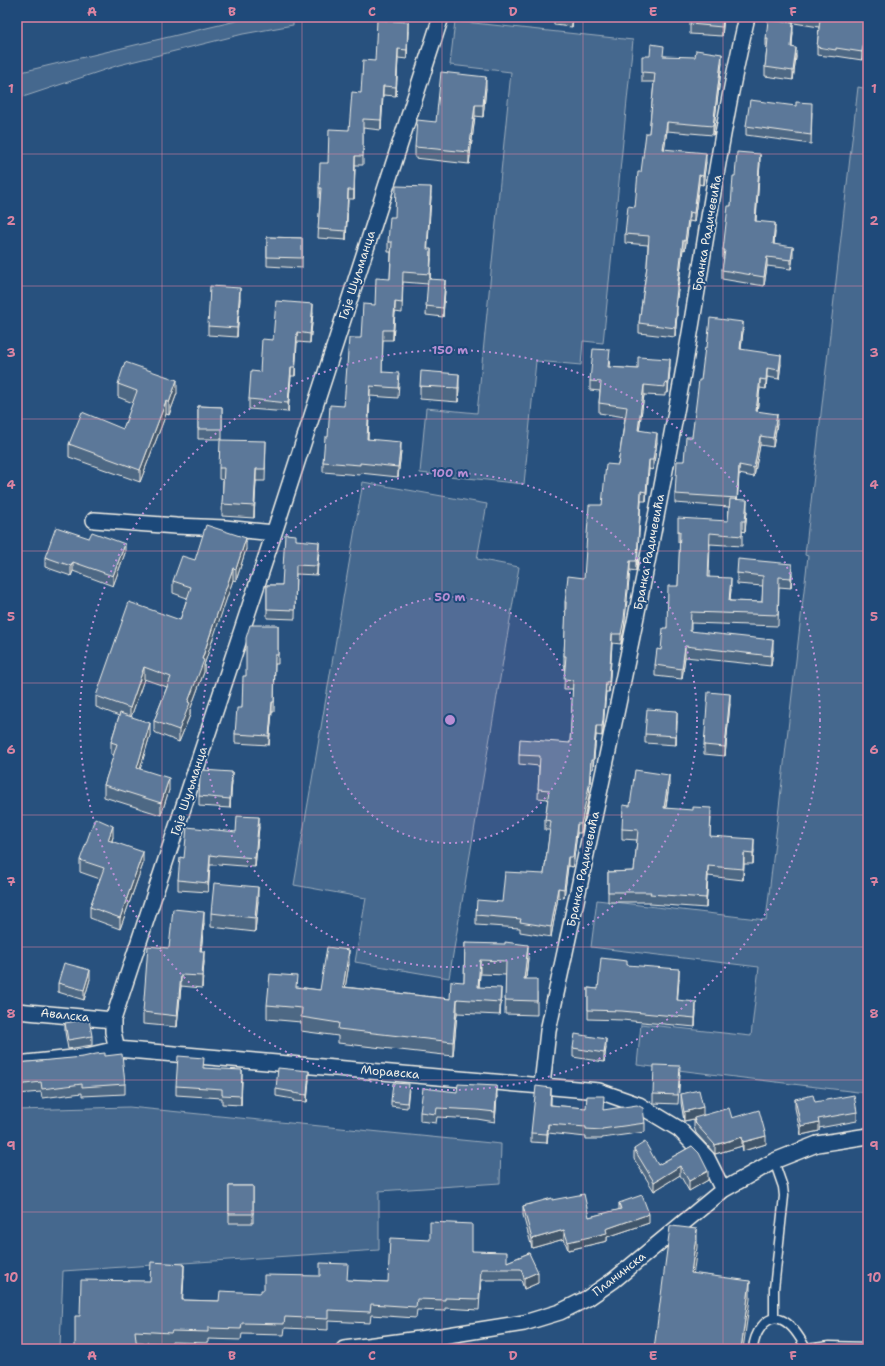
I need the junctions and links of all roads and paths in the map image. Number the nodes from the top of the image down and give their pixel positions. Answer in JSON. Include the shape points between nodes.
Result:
{"nodes":[{"id":1,"x":441,"y":17,"type":"edge"},
{"id":2,"x":747,"y":17,"type":"edge"},
{"id":3,"x":94,"y":520,"type":"dead end"},
{"id":4,"x":274,"y":533,"type":"junction"},
{"id":5,"x":17,"y":1011,"type":"edge"},
{"id":6,"x":113,"y":1020,"type":"junction"},
{"id":7,"x":117,"y":1049,"type":"junction"},
{"id":8,"x":17,"y":1064,"type":"edge"},
{"id":9,"x":542,"y":1085,"type":"junction"},
{"id":10,"x":868,"y":1136,"type":"edge"},
{"id":11,"x":774,"y":1161,"type":"junction"},
{"id":12,"x":723,"y":1190,"type":"junction"},
{"id":13,"x":774,"y":1318,"type":"junction"},
{"id":14,"x":868,"y":1348,"type":"edge"},
{"id":15,"x":344,"y":1349,"type":"edge"},
{"id":16,"x":753,"y":1349,"type":"edge"},
{"id":17,"x":807,"y":1349,"type":"edge"}],
"edges":[{"from":1,"to":4,"type":"street","name":"Гаје Шуљманца"},
{"from":2,"to":9,"type":"street","name":"Бранка Радичевића","via":[[723,135],[678,404],[548,1031]]},
{"from":3,"to":4,"type":"street"},
{"from":4,"to":6,"type":"street","name":"Гаје Шуљманца"},
{"from":5,"to":6,"type":"street","name":"Авалска"},
{"from":6,"to":7,"type":"street","name":"Гаје Шуљманца"},
{"from":7,"to":8,"type":"street","name":"Моравска","via":[[82,1057]]},
{"from":7,"to":9,"type":"street","name":"Моравска"},
{"from":9,"to":12,"type":"street","name":"Моравска","via":[[598,1091],[639,1105],[679,1129],[707,1158]]},
{"from":10,"to":11,"type":"street","name":"Планинска","via":[[817,1144]]},
{"from":11,"to":12,"type":"street","name":"Планинска"},
{"from":11,"to":13,"type":"lane","via":[[784,1196],[774,1289]]},
{"from":12,"to":15,"type":"street","name":"Планинска","via":[[614,1280],[588,1298],[560,1312],[524,1323]]},
{"from":13,"to":16,"type":"lane","via":[[762,1326],[753,1340]]},
{"from":13,"to":17,"type":"lane","via":[[789,1325]]},
{"from":14,"to":17,"type":"lane","via":[[829,1346]]}]}
